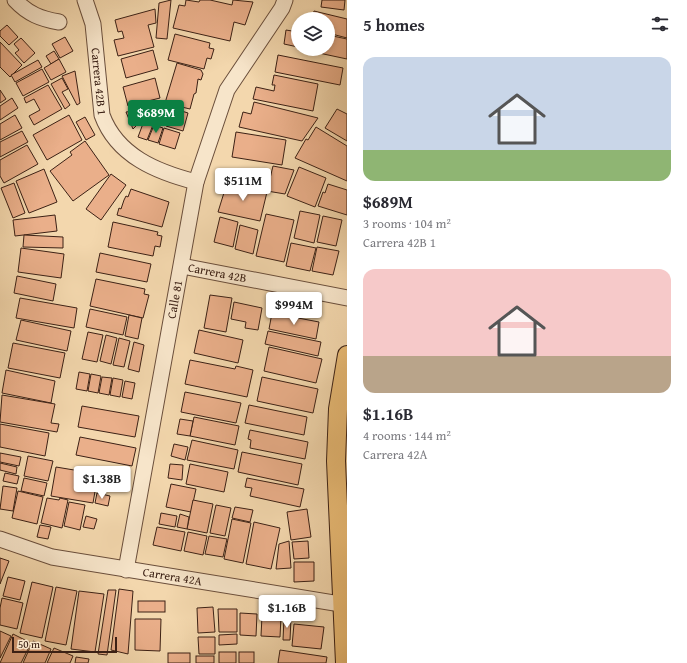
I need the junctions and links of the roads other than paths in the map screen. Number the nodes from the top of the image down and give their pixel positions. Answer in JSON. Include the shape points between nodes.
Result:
{"nodes":[{"id":1,"x":15,"y":0,"type":"edge"},
{"id":2,"x":85,"y":0,"type":"edge"},
{"id":3,"x":285,"y":0,"type":"edge"},
{"id":4,"x":59,"y":22,"type":"dead end"},
{"id":5,"x":196,"y":182,"type":"junction"},
{"id":6,"x":182,"y":266,"type":"junction"},
{"id":7,"x":347,"y":298,"type":"edge"},
{"id":8,"x":347,"y":355,"type":"edge"},
{"id":9,"x":0,"y":539,"type":"edge"},
{"id":10,"x":126,"y":570,"type":"junction"},
{"id":11,"x":345,"y":605,"type":"edge"},
{"id":12,"x":345,"y":663,"type":"edge"}],
"edges":[{"from":1,"to":4,"type":"street","via":[[30,14],[44,20]]},
{"from":2,"to":5,"type":"street","name":"Carrera 42B 1","via":[[93,24],[102,115],[108,128],[140,161],[171,176]]},
{"from":3,"to":5,"type":"street","name":"Calle 81","via":[[227,90]]},
{"from":5,"to":6,"type":"street","name":"Calle 81"},
{"from":6,"to":7,"type":"street","name":"Carrera 42B"},
{"from":6,"to":10,"type":"street","name":"Calle 81"},
{"from":8,"to":11,"type":"main road","via":[[338,409],[336,461]]},
{"from":9,"to":10,"type":"street","name":"Carrera 42A","via":[[52,557]]},
{"from":10,"to":11,"type":"street","name":"Carrera 42A"},
{"from":11,"to":12,"type":"main road"}]}
